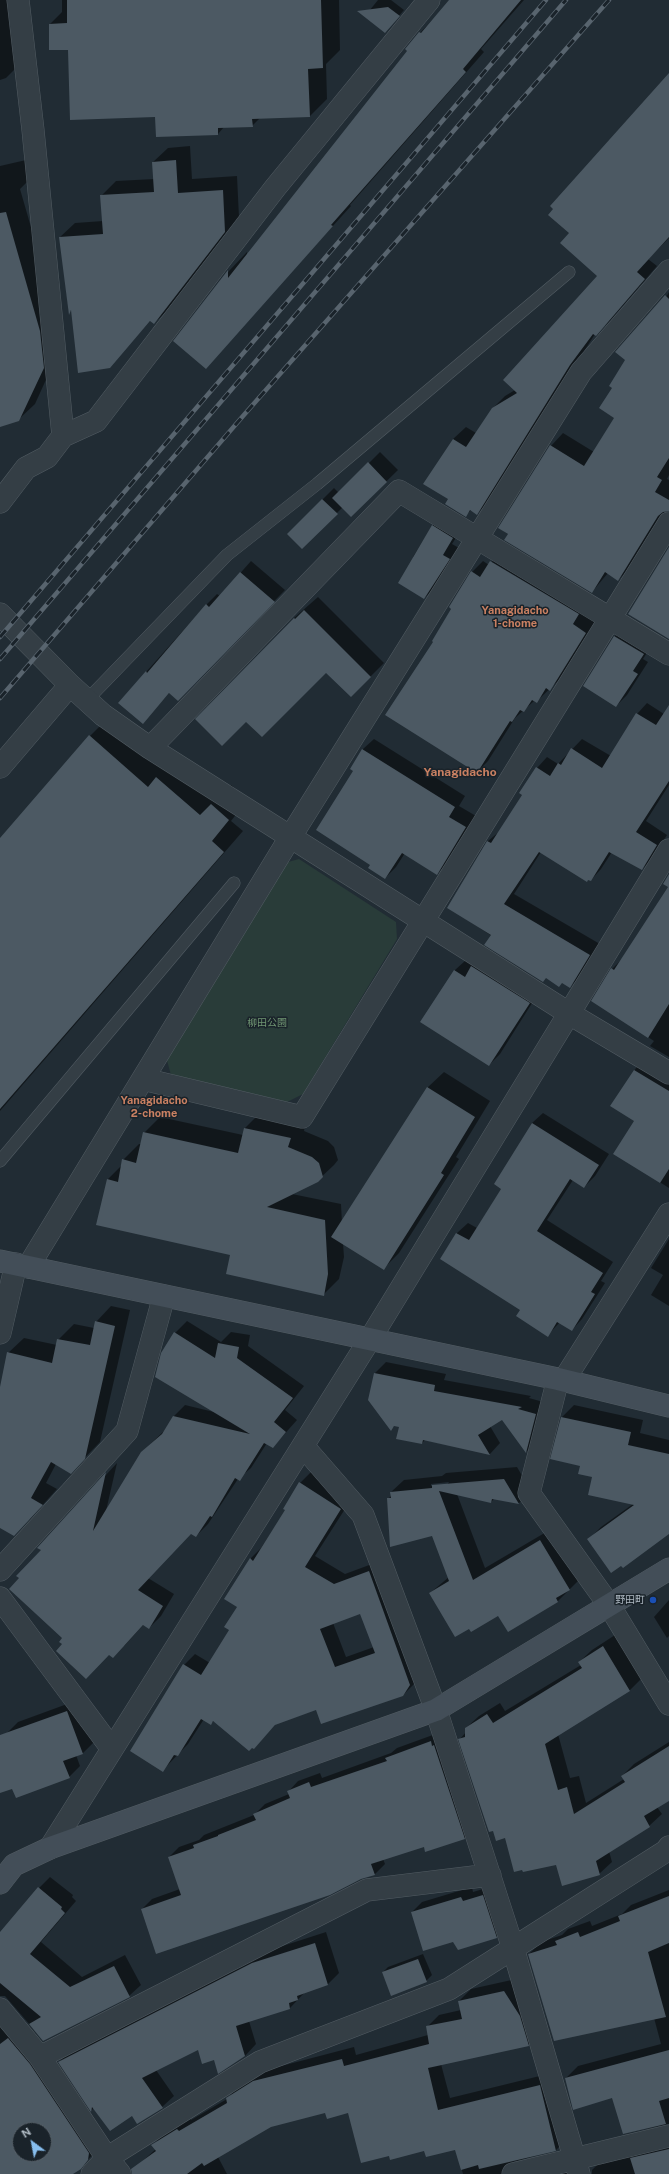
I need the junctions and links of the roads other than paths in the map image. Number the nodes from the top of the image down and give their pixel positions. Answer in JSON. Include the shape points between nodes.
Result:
{"nodes":[{"id":1,"x":18,"y":0,"type":"edge"},
{"id":2,"x":429,"y":0,"type":"edge"},
{"id":3,"x":669,"y":271,"type":"edge"},
{"id":4,"x":569,"y":272,"type":"dead end"},
{"id":5,"x":63,"y":436,"type":"junction"},
{"id":6,"x":26,"y":468,"type":"junction"},
{"id":7,"x":0,"y":473,"type":"edge"},
{"id":8,"x":0,"y":502,"type":"edge"},
{"id":9,"x":669,"y":523,"type":"edge"},
{"id":10,"x":476,"y":537,"type":"junction"},
{"id":11,"x":0,"y":614,"type":"edge"},
{"id":12,"x":610,"y":618,"type":"junction"},
{"id":13,"x":669,"y":654,"type":"edge"},
{"id":14,"x":70,"y":686,"type":"junction"},
{"id":15,"x":87,"y":700,"type":"junction"},
{"id":16,"x":150,"y":748,"type":"junction"},
{"id":17,"x":0,"y":767,"type":"edge"},
{"id":18,"x":291,"y":836,"type":"junction"},
{"id":19,"x":669,"y":850,"type":"edge"},
{"id":20,"x":234,"y":883,"type":"dead end"},
{"id":21,"x":424,"y":921,"type":"junction"},
{"id":22,"x":570,"y":1014,"type":"junction"},
{"id":23,"x":669,"y":1073,"type":"edge"},
{"id":24,"x":142,"y":1079,"type":"junction"},
{"id":25,"x":0,"y":1161,"type":"edge"},
{"id":26,"x":669,"y":1214,"type":"edge"},
{"id":27,"x":15,"y":1264,"type":"edge"},
{"id":28,"x":164,"y":1296,"type":"junction"},
{"id":29,"x":0,"y":1333,"type":"edge"},
{"id":30,"x":370,"y":1339,"type":"junction"},
{"id":31,"x":561,"y":1379,"type":"junction"},
{"id":32,"x":669,"y":1406,"type":"edge"},
{"id":33,"x":303,"y":1446,"type":"junction"},
{"id":34,"x":4,"y":1558,"type":"edge"},
{"id":35,"x":669,"y":1569,"type":"edge"},
{"id":36,"x":0,"y":1598,"type":"edge"},
{"id":37,"x":609,"y":1606,"type":"junction"},
{"id":38,"x":669,"y":1704,"type":"edge"},
{"id":39,"x":436,"y":1710,"type":"junction"},
{"id":40,"x":112,"y":1749,"type":"junction"},
{"id":41,"x":669,"y":1847,"type":"edge"},
{"id":42,"x":50,"y":1848,"type":"junction"},
{"id":43,"x":490,"y":1875,"type":"junction"},
{"id":44,"x":0,"y":1882,"type":"edge"},
{"id":45,"x":513,"y":1948,"type":"junction"},
{"id":46,"x":0,"y":2009,"type":"edge"},
{"id":47,"x":40,"y":2057,"type":"junction"},
{"id":48,"x":669,"y":2136,"type":"edge"},
{"id":49,"x":113,"y":2166,"type":"edge"},
{"id":50,"x":577,"y":2166,"type":"edge"},
{"id":51,"x":92,"y":2174,"type":"edge"},
{"id":52,"x":513,"y":2174,"type":"edge"}],
"edges":[{"from":1,"to":5,"type":"street"},
{"from":2,"to":5,"type":"street","via":[[275,188],[96,421]]},
{"from":3,"to":10,"type":"street","via":[[581,372]]},
{"from":4,"to":15,"type":"lane","via":[[317,484],[227,555]]},
{"from":5,"to":6,"type":"street","via":[[47,457]]},
{"from":6,"to":7,"type":"street"},
{"from":6,"to":8,"type":"street"},
{"from":9,"to":12,"type":"street"},
{"from":10,"to":12,"type":"street"},
{"from":10,"to":16,"type":"street","via":[[399,491]]},
{"from":10,"to":18,"type":"street"},
{"from":11,"to":14,"type":"street"},
{"from":12,"to":13,"type":"street"},
{"from":12,"to":21,"type":"street"},
{"from":14,"to":15,"type":"street"},
{"from":14,"to":17,"type":"street"},
{"from":15,"to":16,"type":"street","via":[[103,715]]},
{"from":16,"to":18,"type":"street"},
{"from":18,"to":21,"type":"street"},
{"from":18,"to":24,"type":"street"},
{"from":19,"to":22,"type":"street"},
{"from":20,"to":25,"type":"lane"},
{"from":21,"to":22,"type":"street"},
{"from":21,"to":24,"type":"street","via":[[302,1117]]},
{"from":22,"to":23,"type":"street"},
{"from":22,"to":30,"type":"street"},
{"from":24,"to":27,"type":"street"},
{"from":26,"to":31,"type":"street"},
{"from":27,"to":28,"type":"street"},
{"from":27,"to":29,"type":"street"},
{"from":28,"to":30,"type":"street"},
{"from":28,"to":34,"type":"street","via":[[127,1431]]},
{"from":30,"to":31,"type":"street"},
{"from":30,"to":33,"type":"street"},
{"from":31,"to":32,"type":"street"},
{"from":31,"to":37,"type":"street","via":[[529,1493]]},
{"from":33,"to":39,"type":"street","via":[[363,1515]]},
{"from":33,"to":40,"type":"street"},
{"from":35,"to":37,"type":"street"},
{"from":36,"to":40,"type":"street"},
{"from":37,"to":38,"type":"street"},
{"from":37,"to":39,"type":"street"},
{"from":39,"to":42,"type":"street"},
{"from":39,"to":43,"type":"street"},
{"from":40,"to":42,"type":"street"},
{"from":41,"to":45,"type":"street"},
{"from":42,"to":44,"type":"street","via":[[14,1865]]},
{"from":43,"to":45,"type":"street"},
{"from":43,"to":47,"type":"street","via":[[367,1890]]},
{"from":45,"to":49,"type":"street","via":[[449,1989],[260,2062]]},
{"from":45,"to":50,"type":"street"},
{"from":46,"to":47,"type":"street"},
{"from":47,"to":49,"type":"street"},
{"from":48,"to":50,"type":"street"},
{"from":49,"to":51,"type":"street"},
{"from":50,"to":52,"type":"street"}]}
